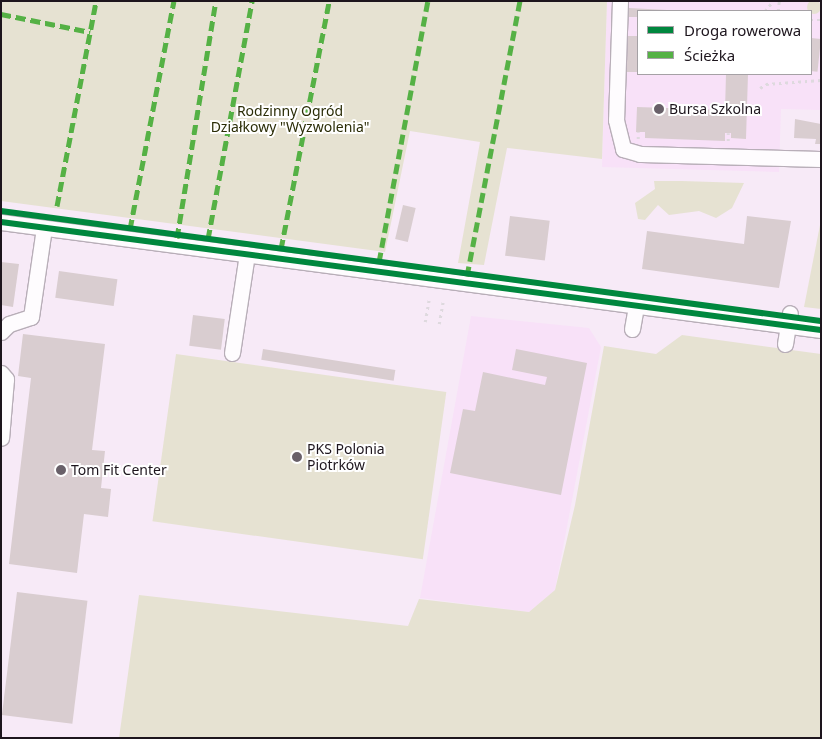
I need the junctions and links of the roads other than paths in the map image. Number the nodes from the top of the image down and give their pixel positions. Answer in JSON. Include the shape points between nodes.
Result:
{"nodes":[{"id":1,"x":620,"y":1,"type":"edge"},
{"id":2,"x":821,"y":159,"type":"edge"},
{"id":3,"x":1,"y":222,"type":"edge"},
{"id":4,"x":44,"y":228,"type":"junction"},
{"id":5,"x":247,"y":254,"type":"junction"},
{"id":6,"x":636,"y":306,"type":"junction"},
{"id":7,"x":788,"y":319,"type":"junction"},
{"id":8,"x":632,"y":329,"type":"dead end"},
{"id":9,"x":821,"y":330,"type":"edge"},
{"id":10,"x":1,"y":332,"type":"edge"},
{"id":11,"x":785,"y":344,"type":"dead end"},
{"id":12,"x":232,"y":353,"type":"dead end"},
{"id":13,"x":1,"y":373,"type":"edge"},
{"id":14,"x":1,"y":438,"type":"edge"}],
"edges":[{"from":1,"to":2,"type":"street","via":[[616,120],[623,149],[640,154]]},
{"from":3,"to":4,"type":"street"},
{"from":4,"to":5,"type":"street"},
{"from":4,"to":10,"type":"street","via":[[31,317],[9,324]]},
{"from":5,"to":6,"type":"street"},
{"from":5,"to":12,"type":"street"},
{"from":6,"to":7,"type":"street"},
{"from":6,"to":8,"type":"street"},
{"from":7,"to":9,"type":"street"},
{"from":7,"to":11,"type":"street"},
{"from":13,"to":14,"type":"street","via":[[6,379]]}]}
